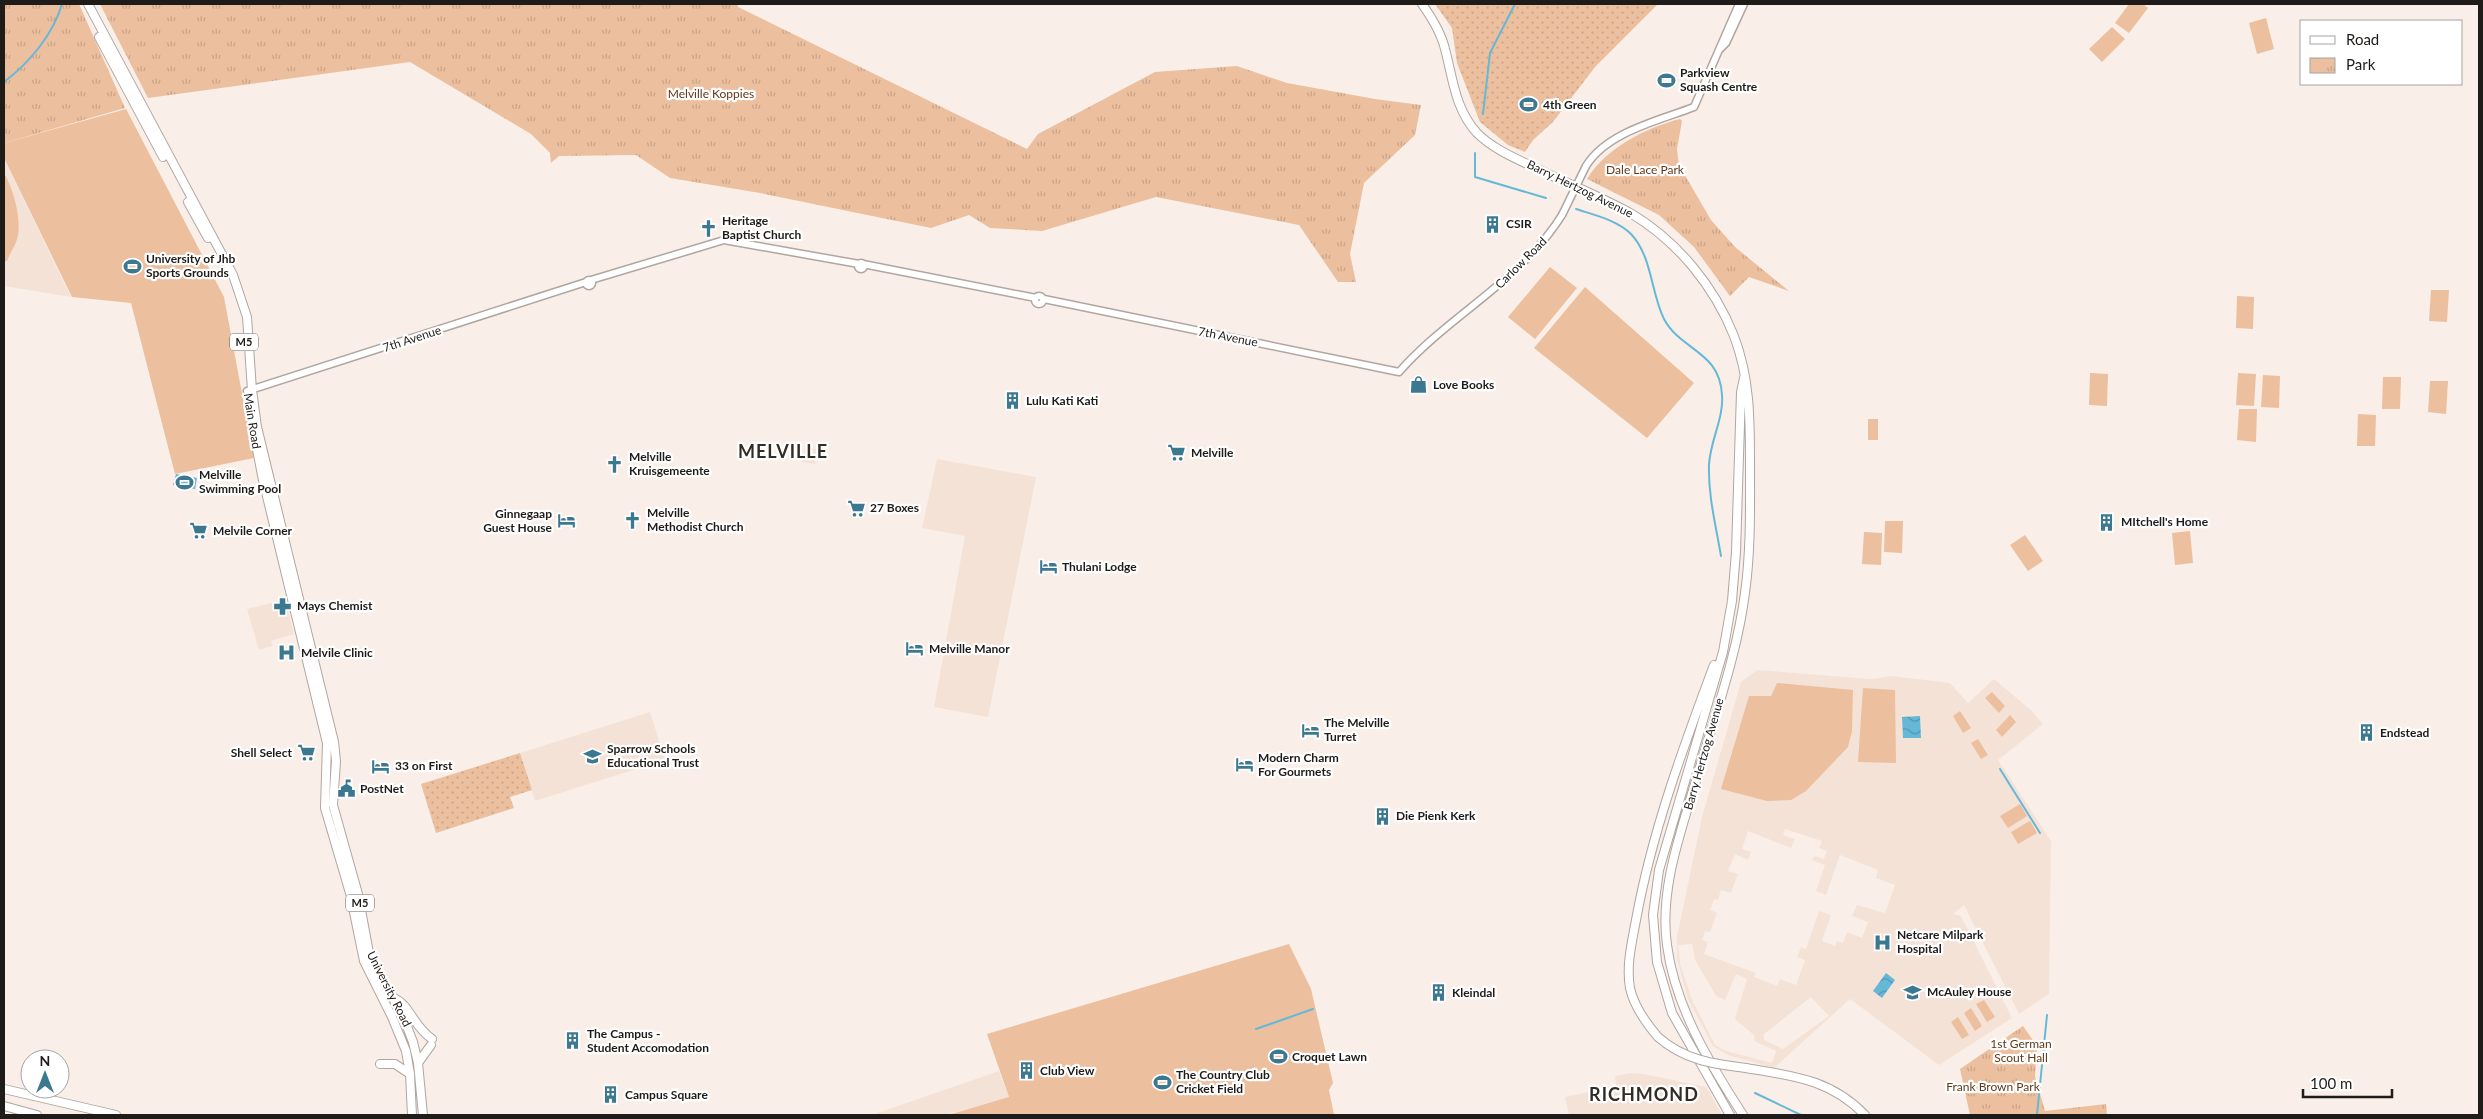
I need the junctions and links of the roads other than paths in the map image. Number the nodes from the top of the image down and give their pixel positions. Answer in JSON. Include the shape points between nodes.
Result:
{"nodes":[{"id":1,"x":82,"y":4,"type":"edge"},
{"id":2,"x":88,"y":4,"type":"edge"},
{"id":3,"x":1422,"y":4,"type":"edge"},
{"id":4,"x":1739,"y":4,"type":"edge"},
{"id":5,"x":1744,"y":4,"type":"edge"},
{"id":6,"x":1719,"y":50,"type":"junction"},
{"id":7,"x":141,"y":109,"type":"junction"},
{"id":8,"x":1399,"y":372,"type":"joint"},
{"id":9,"x":1744,"y":376,"type":"junction"},
{"id":10,"x":249,"y":390,"type":"junction"},
{"id":11,"x":1726,"y":637,"type":"junction"},
{"id":12,"x":329,"y":806,"type":"junction"},
{"id":13,"x":392,"y":997,"type":"junction"},
{"id":14,"x":418,"y":1063,"type":"junction"},
{"id":15,"x":380,"y":1064,"type":"dead end"},
{"id":16,"x":410,"y":1074,"type":"junction"},
{"id":17,"x":4,"y":1089,"type":"edge"},
{"id":18,"x":4,"y":1106,"type":"edge"},
{"id":19,"x":18,"y":1112,"type":"edge"},
{"id":20,"x":412,"y":1114,"type":"edge"},
{"id":21,"x":37,"y":1115,"type":"edge"},
{"id":22,"x":116,"y":1115,"type":"edge"},
{"id":23,"x":423,"y":1115,"type":"edge"},
{"id":24,"x":1730,"y":1115,"type":"edge"},
{"id":25,"x":1743,"y":1115,"type":"edge"},
{"id":26,"x":1864,"y":1115,"type":"edge"}],
"edges":[{"from":1,"to":7,"type":"main road","number":"M5"},
{"from":2,"to":7,"type":"main road","number":"M5"},
{"from":3,"to":9,"type":"main road","name":"Barry Hertzog Avenue","via":[[1439,31],[1455,95],[1475,131],[1511,156],[1623,209],[1669,242],[1701,276],[1716,299],[1733,334]]},
{"from":4,"to":6,"type":"street"},
{"from":5,"to":6,"type":"street","via":[[1726,43]]},
{"from":6,"to":8,"type":"street","name":"Carlow Road","bridge":true,"via":[[1694,107],[1616,138],[1598,151],[1586,166],[1562,215],[1545,240],[1525,262]]},
{"from":7,"to":10,"type":"main road","name":"Main Road","number":"M5","via":[[233,288],[242,319]]},
{"from":8,"to":10,"type":"street","name":"7th Avenue","via":[[1056,303],[1043,301],[1038,304],[1036,300],[724,240]]},
{"from":9,"to":11,"type":"main road","name":"Barry Hertzog Avenue","via":[[1734,581]]},
{"from":9,"to":25,"type":"main road","name":"Barry Hertzog Avenue","via":[[1748,392],[1750,451],[1745,594],[1730,663],[1670,878],[1666,928],[1671,969],[1686,1014]]},
{"from":10,"to":12,"type":"main road","name":"Main Road","number":"M5","via":[[250,419],[263,480],[327,744]]},
{"from":11,"to":24,"type":"main road","name":"Barry Hertzog Avenue","via":[[1659,870],[1653,915],[1657,962],[1672,1013]]},
{"from":11,"to":26,"type":"main road","bridge":true,"via":[[1656,830],[1633,937],[1629,967],[1631,989],[1640,1013],[1658,1037],[1677,1052],[1692,1058],[1814,1082],[1834,1091]]},
{"from":12,"to":13,"type":"main road","name":"University Road","number":"M5","via":[[358,894],[368,948]]},
{"from":12,"to":16,"type":"main road","name":"University Road","number":"M5","via":[[364,962],[400,1036]]},
{"from":13,"to":14,"type":"main road","name":"University Road","number":"M5","via":[[409,1028]]},
{"from":13,"to":14,"type":"main road","via":[[402,1002],[416,1025],[432,1042]]},
{"from":14,"to":23,"type":"main road","name":"University Road","number":"M5"},
{"from":15,"to":16,"type":"main road","via":[[396,1064]]},
{"from":16,"to":20,"type":"main road","number":"M5"},
{"from":17,"to":22,"type":"main road"},
{"from":18,"to":19,"type":"main road"},
{"from":19,"to":21,"type":"main road"}]}
